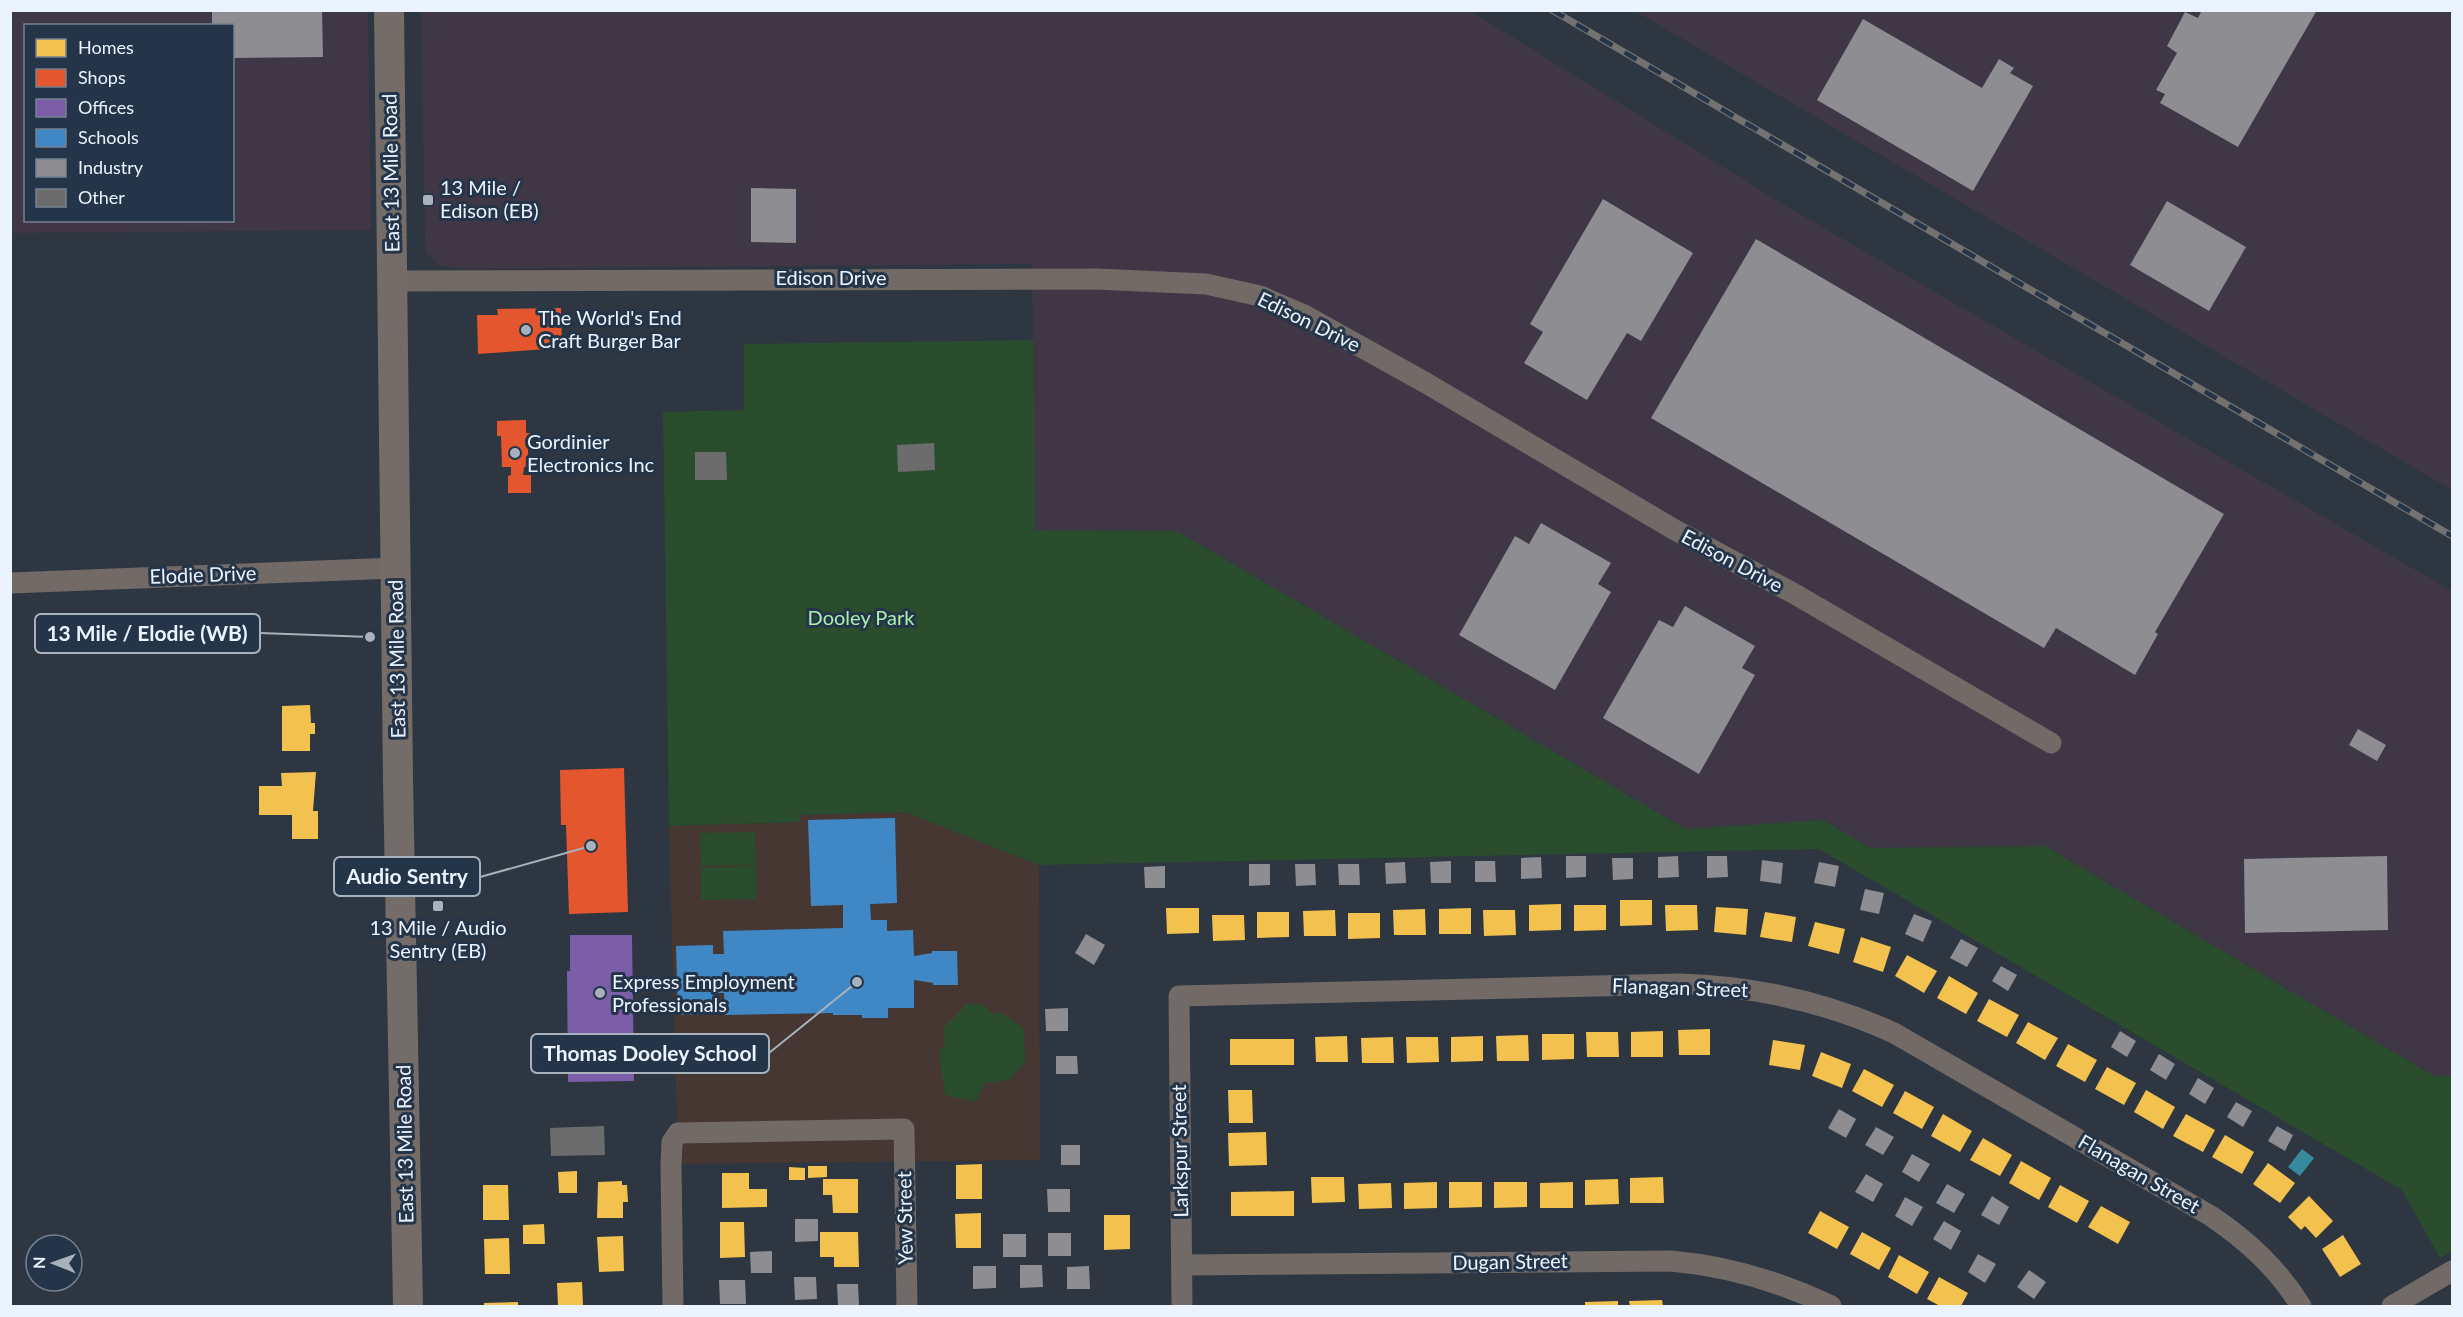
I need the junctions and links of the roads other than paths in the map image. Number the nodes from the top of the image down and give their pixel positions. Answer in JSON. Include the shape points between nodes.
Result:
{"nodes":[{"id":1,"x":389,"y":10,"type":"edge"},
{"id":2,"x":393,"y":281,"type":"junction"},
{"id":3,"x":396,"y":568,"type":"junction"},
{"id":4,"x":10,"y":582,"type":"edge"},
{"id":5,"x":2050,"y":743,"type":"dead end"},
{"id":6,"x":1179,"y":996,"type":"joint"},
{"id":7,"x":1182,"y":1265,"type":"junction"},
{"id":8,"x":2452,"y":1271,"type":"edge"},
{"id":9,"x":408,"y":1306,"type":"edge"},
{"id":10,"x":673,"y":1306,"type":"edge"},
{"id":11,"x":907,"y":1306,"type":"edge"},
{"id":12,"x":1182,"y":1306,"type":"edge"},
{"id":13,"x":1831,"y":1306,"type":"edge"},
{"id":14,"x":2301,"y":1306,"type":"edge"},
{"id":15,"x":2392,"y":1306,"type":"edge"}],
"edges":[{"from":1,"to":2,"type":"main road","name":"East 13 Mile Road"},
{"from":2,"to":3,"type":"main road","name":"East 13 Mile Road"},
{"from":2,"to":5,"type":"street","name":"Edison Drive","via":[[1096,279],[1206,284],[1260,296],[1304,315],[1426,382],[1675,530],[1792,593]]},
{"from":3,"to":4,"type":"street","name":"Elodie Drive"},
{"from":3,"to":9,"type":"main road","name":"East 13 Mile Road"},
{"from":6,"to":7,"type":"street","name":"Larkspur Street"},
{"from":6,"to":14,"type":"street","name":"Flanagan Street","via":[[1678,984],[1746,988],[1809,1000],[1902,1037],[2211,1216],[2260,1253]]},
{"from":7,"to":12,"type":"street","name":"Larkspur Street"},
{"from":7,"to":13,"type":"street","name":"Dugan Street","via":[[1671,1261],[1741,1271]]},
{"from":8,"to":15,"type":"street"},
{"from":10,"to":11,"type":"street","name":"Yew Street","via":[[671,1165],[672,1142],[678,1133],[904,1129]]}]}
